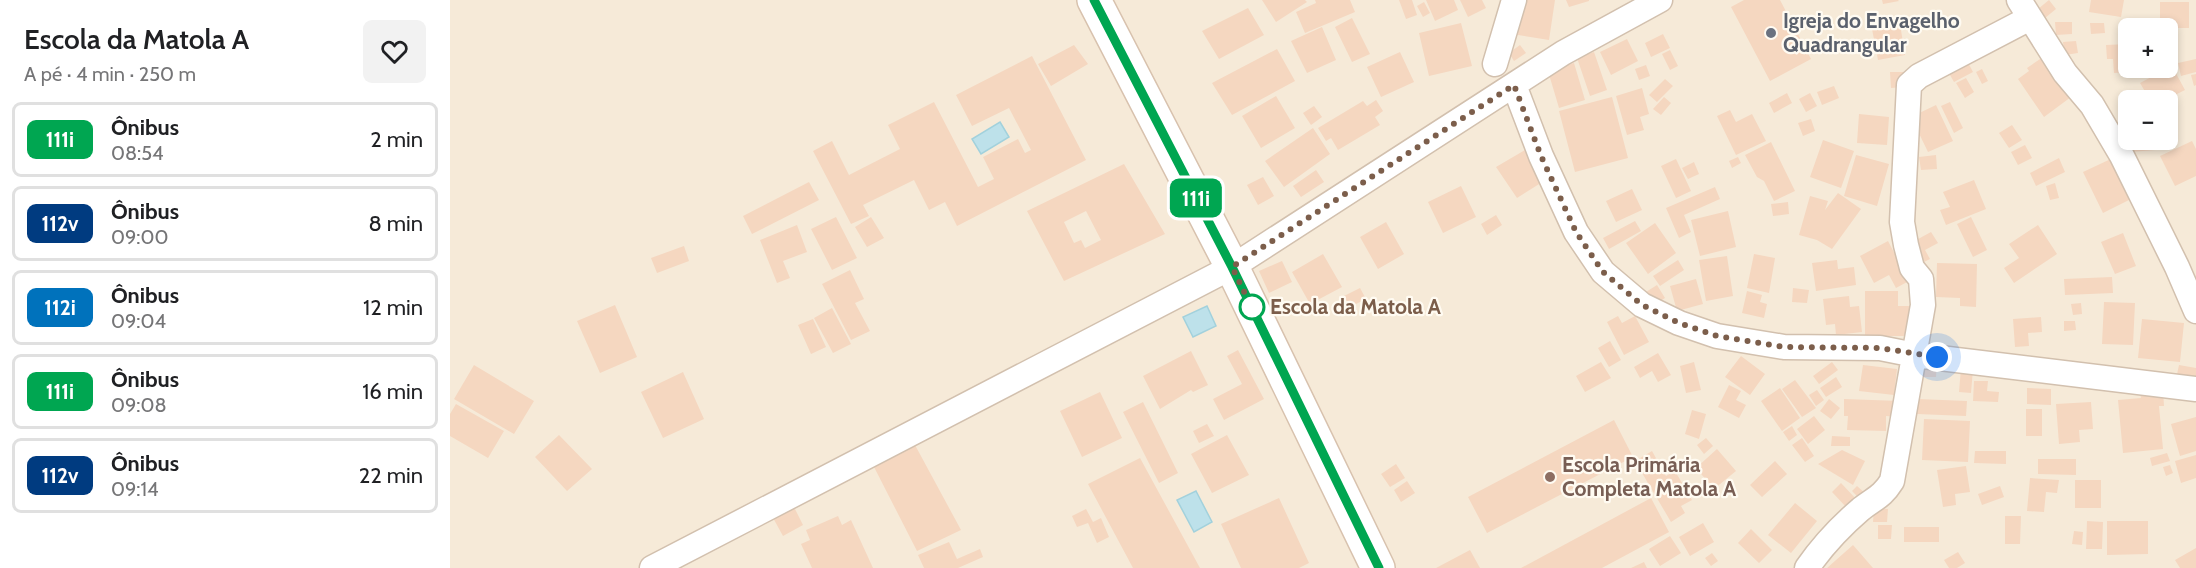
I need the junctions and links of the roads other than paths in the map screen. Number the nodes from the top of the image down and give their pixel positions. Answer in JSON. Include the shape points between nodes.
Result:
{"nodes":[{"id":1,"x":1094,"y":0,"type":"edge"},
{"id":2,"x":1514,"y":0,"type":"edge"},
{"id":3,"x":1660,"y":0,"type":"edge"},
{"id":4,"x":2024,"y":9,"type":"edge"},
{"id":5,"x":1496,"y":64,"type":"dead end"},
{"id":6,"x":1514,"y":85,"type":"junction"},
{"id":7,"x":1232,"y":267,"type":"junction"},
{"id":8,"x":2196,"y":311,"type":"edge"},
{"id":9,"x":1915,"y":355,"type":"junction"},
{"id":10,"x":2196,"y":389,"type":"edge"},
{"id":11,"x":652,"y":568,"type":"edge"},
{"id":12,"x":1378,"y":568,"type":"edge"},
{"id":13,"x":1807,"y":568,"type":"edge"}],
"edges":[{"from":1,"to":7,"type":"street"},
{"from":2,"to":5,"type":"street"},
{"from":3,"to":6,"type":"street","via":[[1563,53]]},
{"from":4,"to":8,"type":"street","via":[[2065,73],[2092,105],[2122,156]]},
{"from":4,"to":9,"type":"street","via":[[1910,85],[1902,222],[1912,268],[1921,279],[1923,290]]},
{"from":6,"to":7,"type":"street"},
{"from":6,"to":9,"type":"street","via":[[1576,232],[1603,272],[1642,305],[1717,336],[1784,347],[1880,348]]},
{"from":7,"to":11,"type":"street"},
{"from":7,"to":12,"type":"street"},
{"from":9,"to":10,"type":"street"},
{"from":9,"to":13,"type":"street","via":[[1892,480],[1884,493],[1824,543]]}]}
